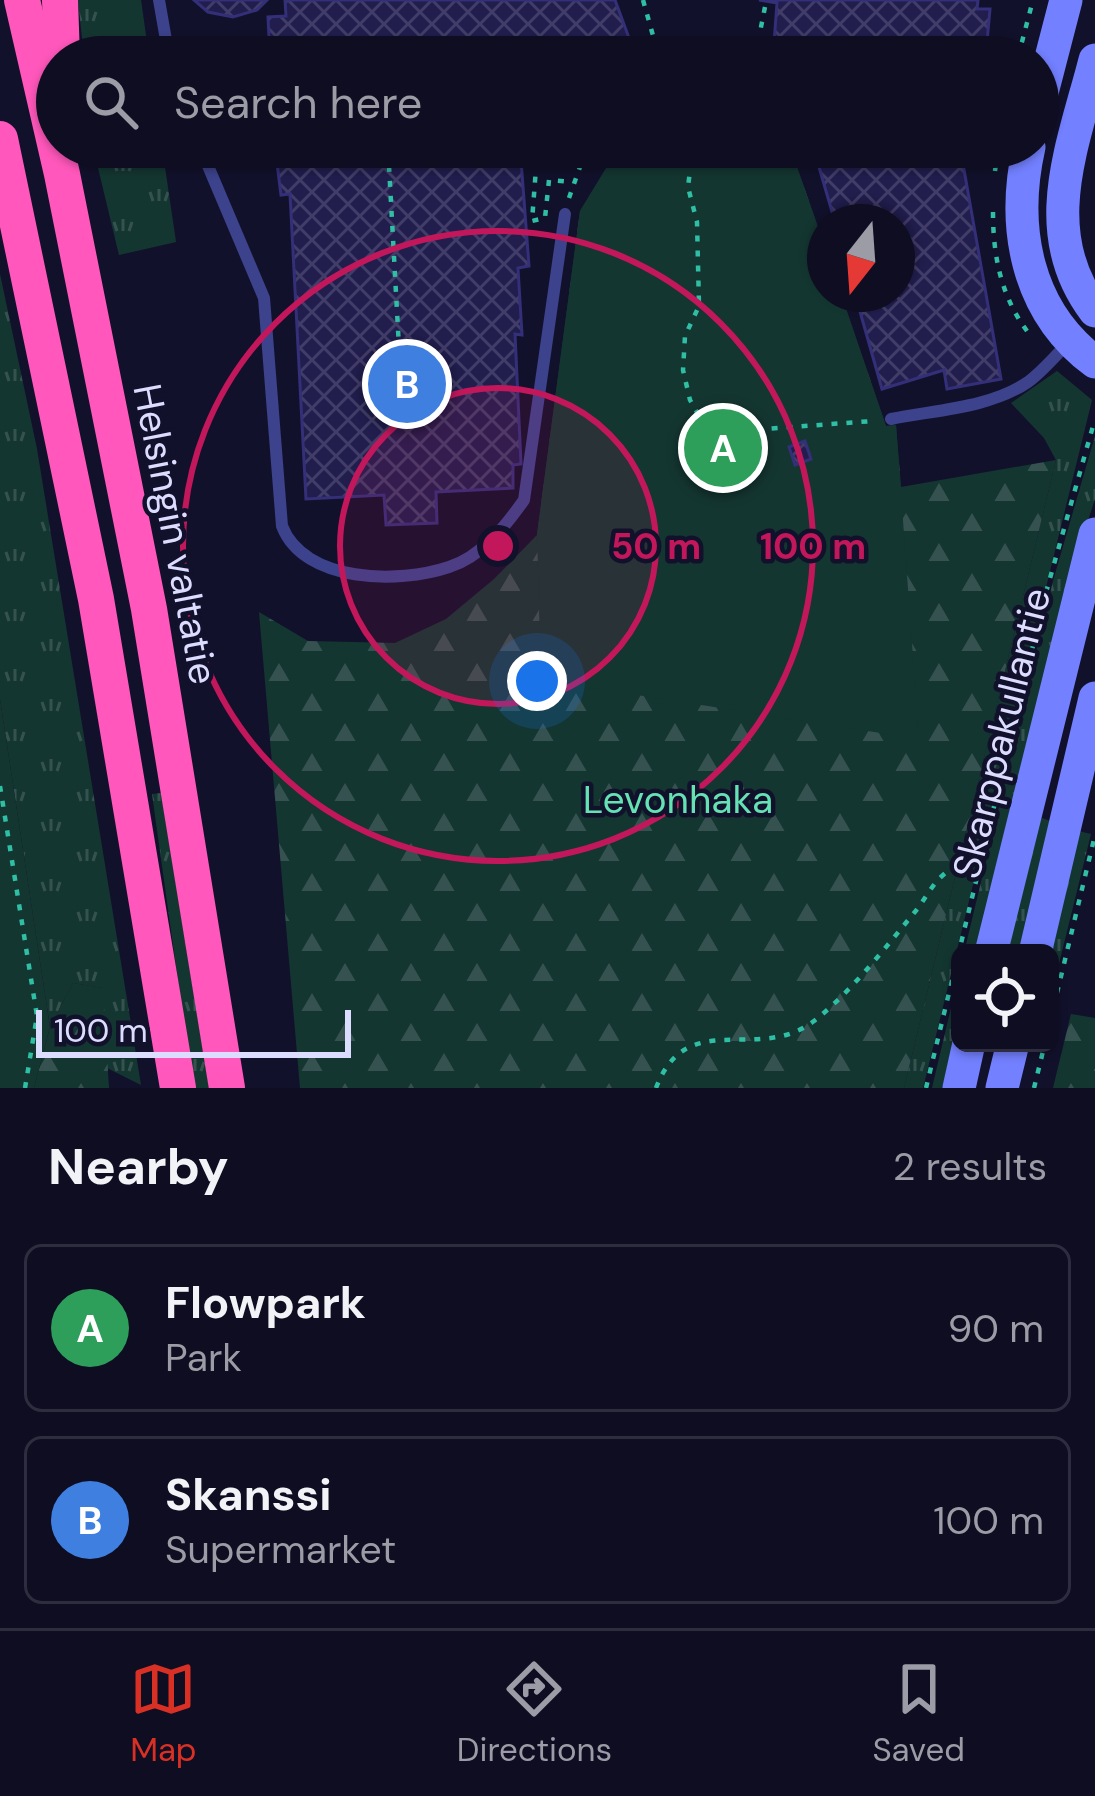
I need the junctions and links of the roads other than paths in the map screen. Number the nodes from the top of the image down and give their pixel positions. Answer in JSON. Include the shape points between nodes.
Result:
{"nodes":[{"id":1,"x":22,"y":0,"type":"edge"},
{"id":2,"x":60,"y":0,"type":"edge"},
{"id":3,"x":159,"y":0,"type":"edge"},
{"id":4,"x":1066,"y":0,"type":"edge"},
{"id":5,"x":61,"y":36,"type":"edge"},
{"id":6,"x":165,"y":36,"type":"edge"},
{"id":7,"x":1057,"y":36,"type":"edge"},
{"id":8,"x":36,"y":56,"type":"edge"},
{"id":9,"x":1095,"y":60,"type":"edge"},
{"id":10,"x":0,"y":139,"type":"edge"},
{"id":11,"x":63,"y":168,"type":"edge"},
{"id":12,"x":209,"y":168,"type":"edge"},
{"id":13,"x":1026,"y":168,"type":"edge"},
{"id":14,"x":5,"y":174,"type":"edge"},
{"id":15,"x":565,"y":214,"type":"road end"},
{"id":16,"x":1095,"y":311,"type":"edge"},
{"id":17,"x":1083,"y":351,"type":"edge"},
{"id":18,"x":891,"y":418,"type":"road end"},
{"id":19,"x":1095,"y":534,"type":"edge"},
{"id":20,"x":1095,"y":698,"type":"edge"},
{"id":21,"x":1033,"y":776,"type":"junction"},
{"id":22,"x":1085,"y":790,"type":"edge"},
{"id":23,"x":993,"y":944,"type":"edge"},
{"id":24,"x":1038,"y":944,"type":"edge"},
{"id":25,"x":967,"y":1052,"type":"edge"},
{"id":26,"x":1011,"y":1052,"type":"edge"},
{"id":27,"x":178,"y":1088,"type":"edge"},
{"id":28,"x":226,"y":1088,"type":"edge"},
{"id":29,"x":958,"y":1088,"type":"edge"},
{"id":30,"x":1002,"y":1088,"type":"edge"}],
"edges":[{"from":1,"to":8,"type":"highway","name":"Helsingin valtatie"},
{"from":2,"to":5,"type":"highway"},
{"from":3,"to":6,"type":"lane"},
{"from":4,"to":7,"type":"main road"},
{"from":9,"to":16,"type":"main road","via":[[1061,230],[1072,273]]},
{"from":10,"to":14,"type":"highway"},
{"from":11,"to":28,"type":"highway","name":"Helsingin valtatie"},
{"from":12,"to":15,"type":"lane","via":[[264,298],[277,498],[287,538],[322,567],[386,577],[452,567],[501,533],[524,500]]},
{"from":13,"to":17,"type":"main road","via":[[1024,251],[1046,310]]},
{"from":14,"to":27,"type":"highway","via":[[128,743]]},
{"from":17,"to":18,"type":"lane","via":[[984,402]]},
{"from":19,"to":21,"type":"main road","name":"Skarppakullantie"},
{"from":20,"to":22,"type":"main road"},
{"from":21,"to":22,"type":"lane"},
{"from":21,"to":23,"type":"main road","name":"Skarppakullantie"},
{"from":22,"to":24,"type":"main road"},
{"from":25,"to":29,"type":"main road"},
{"from":26,"to":30,"type":"main road"}]}
